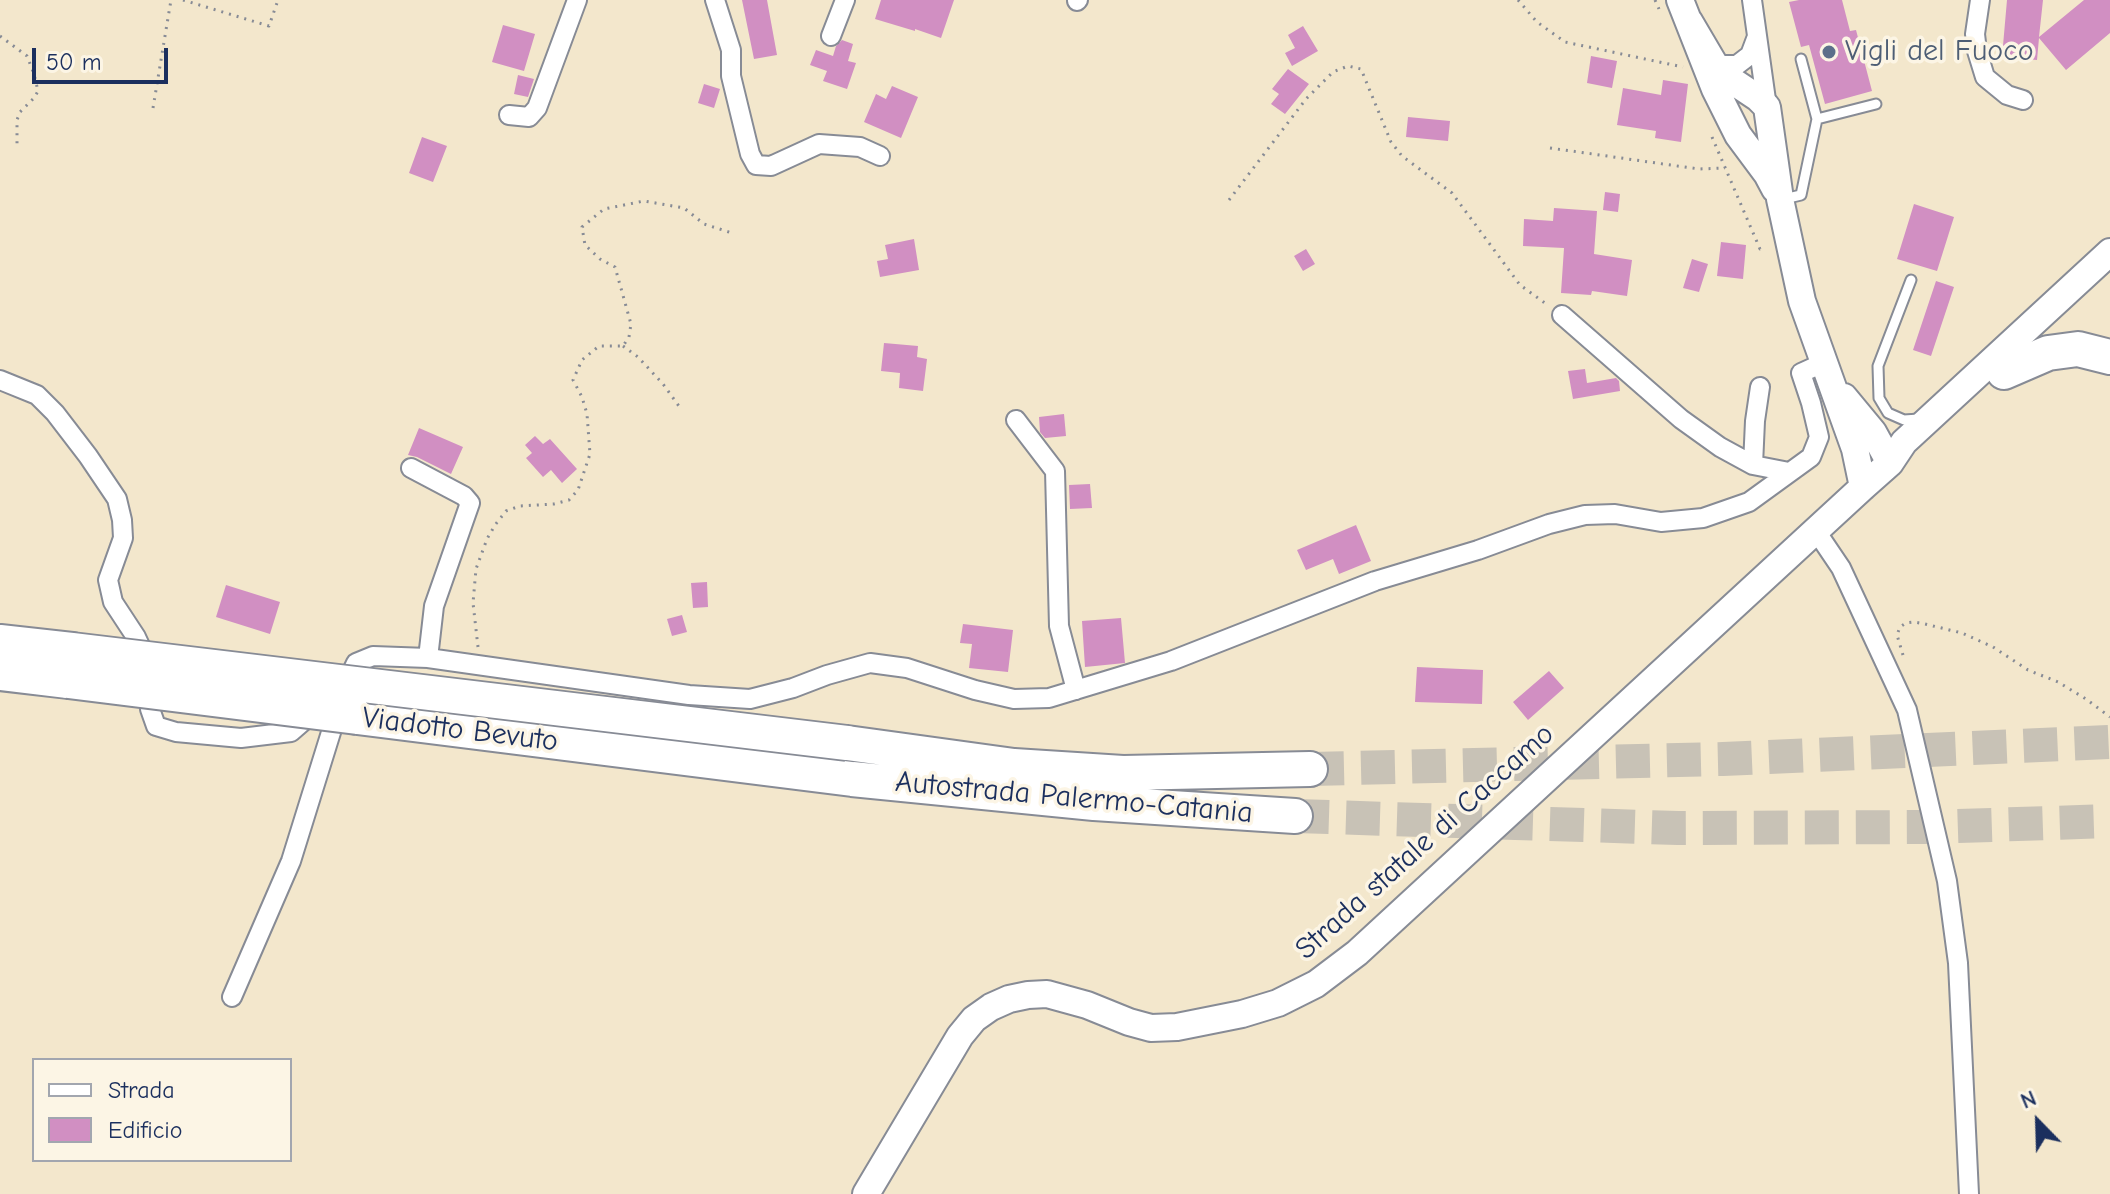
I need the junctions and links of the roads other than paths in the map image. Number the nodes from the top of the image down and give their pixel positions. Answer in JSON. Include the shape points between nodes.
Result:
{"nodes":[{"id":1,"x":577,"y":0,"type":"edge"},
{"id":2,"x":715,"y":0,"type":"edge"},
{"id":3,"x":845,"y":0,"type":"edge"},
{"id":4,"x":1752,"y":0,"type":"edge"},
{"id":5,"x":1980,"y":0,"type":"edge"},
{"id":6,"x":1685,"y":10,"type":"edge"},
{"id":7,"x":831,"y":36,"type":"dead end"},
{"id":8,"x":1756,"y":39,"type":"junction"},
{"id":9,"x":1708,"y":55,"type":"junction"},
{"id":10,"x":1801,"y":59,"type":"dead end"},
{"id":11,"x":1715,"y":89,"type":"junction"},
{"id":12,"x":2023,"y":100,"type":"dead end"},
{"id":13,"x":1876,"y":104,"type":"dead end"},
{"id":14,"x":1767,"y":107,"type":"junction"},
{"id":15,"x":509,"y":115,"type":"dead end"},
{"id":16,"x":1817,"y":119,"type":"junction"},
{"id":17,"x":880,"y":156,"type":"dead end"},
{"id":18,"x":1780,"y":199,"type":"junction"},
{"id":19,"x":2110,"y":252,"type":"edge"},
{"id":20,"x":2110,"y":275,"type":"edge"},
{"id":21,"x":1911,"y":280,"type":"dead end"},
{"id":22,"x":1562,"y":315,"type":"road end"},
{"id":23,"x":2110,"y":357,"type":"edge"},
{"id":24,"x":1827,"y":372,"type":"junction"},
{"id":25,"x":2004,"y":372,"type":"junction"},
{"id":26,"x":0,"y":380,"type":"edge"},
{"id":27,"x":1760,"y":387,"type":"dead end"},
{"id":28,"x":1930,"y":417,"type":"junction"},
{"id":29,"x":1016,"y":420,"type":"dead end"},
{"id":30,"x":1864,"y":440,"type":"junction"},
{"id":31,"x":1897,"y":452,"type":"junction"},
{"id":32,"x":1753,"y":465,"type":"junction"},
{"id":33,"x":411,"y":468,"type":"dead end"},
{"id":34,"x":1789,"y":472,"type":"junction"},
{"id":35,"x":1863,"y":487,"type":"junction"},
{"id":36,"x":1816,"y":531,"type":"junction"},
{"id":37,"x":0,"y":642,"type":"edge"},
{"id":38,"x":428,"y":658,"type":"junction"},
{"id":39,"x":70,"y":666,"type":"junction"},
{"id":40,"x":0,"y":673,"type":"edge"},
{"id":41,"x":346,"y":684,"type":"junction"},
{"id":42,"x":1076,"y":690,"type":"junction"},
{"id":43,"x":847,"y":743,"type":"joint"},
{"id":44,"x":1310,"y":769,"type":"tunnel mouth"},
{"id":45,"x":852,"y":779,"type":"joint"},
{"id":46,"x":1295,"y":816,"type":"tunnel mouth"},
{"id":47,"x":232,"y":997,"type":"dead end"},
{"id":48,"x":866,"y":1194,"type":"edge"},
{"id":49,"x":1969,"y":1194,"type":"edge"}],
"edges":[{"from":1,"to":15,"type":"street","via":[[537,108],[529,117]]},
{"from":2,"to":17,"type":"street","via":[[756,165],[771,166],[819,144],[860,147]]},
{"from":3,"to":7,"type":"street"},
{"from":4,"to":8,"type":"street"},
{"from":5,"to":12,"type":"street","via":[[1975,34],[1985,77],[2007,95]]},
{"from":6,"to":9,"type":"main road"},
{"from":6,"to":11,"type":"main road"},
{"from":8,"to":9,"type":"street","via":[[1750,55],[1737,65],[1722,65]]},
{"from":8,"to":14,"type":"street"},
{"from":9,"to":14,"type":"main road","via":[[1719,72]]},
{"from":10,"to":16,"type":"lane"},
{"from":11,"to":14,"type":"main road","via":[[1749,114]]},
{"from":11,"to":18,"type":"main road"},
{"from":13,"to":16,"type":"lane"},
{"from":14,"to":18,"type":"main road"},
{"from":16,"to":18,"type":"lane","via":[[1801,195]]},
{"from":18,"to":24,"type":"main road","via":[[1802,301]]},
{"from":19,"to":28,"type":"main road","name":"Strada statale di Caccamo"},
{"from":20,"to":25,"type":"main road","name":"Strada statale di Caccamo"},
{"from":21,"to":28,"type":"lane","via":[[1878,366],[1879,398],[1888,413],[1904,420]]},
{"from":22,"to":32,"type":"street","via":[[1681,419]]},
{"from":23,"to":25,"type":"highway","via":[[2078,349],[2048,353]]},
{"from":24,"to":30,"type":"main road"},
{"from":24,"to":34,"type":"street","via":[[1801,373],[1819,437],[1811,457]]},
{"from":25,"to":31,"type":"main road","name":"Strada statale di Caccamo","via":[[1913,451]]},
{"from":26,"to":41,"type":"street","via":[[37,395],[55,413],[117,499],[123,538],[108,580],[113,602],[149,665],[154,684],[150,709],[156,726],[241,738],[291,732]]},
{"from":27,"to":32,"type":"street"},
{"from":28,"to":31,"type":"main road","name":"Strada statale di Caccamo"},
{"from":29,"to":42,"type":"street","via":[[1055,471],[1059,626]]},
{"from":30,"to":31,"type":"main road"},
{"from":30,"to":35,"type":"main road"},
{"from":31,"to":35,"type":"main road","name":"Strada statale di Caccamo"},
{"from":32,"to":34,"type":"street"},
{"from":33,"to":38,"type":"street","via":[[470,503],[434,606]]},
{"from":34,"to":42,"type":"street","via":[[1749,502],[1703,518],[1661,522],[1585,515],[1549,524],[1375,581],[1171,661]]},
{"from":35,"to":36,"type":"main road","name":"Strada statale di Caccamo"},
{"from":36,"to":48,"type":"main road","name":"Strada statale di Caccamo","via":[[1369,943],[1316,984],[1278,1003],[1177,1027],[1151,1028],[1047,994],[991,1007],[960,1036]]},
{"from":36,"to":49,"type":"street","via":[[1841,568],[1907,710],[1947,881],[1958,963]]},
{"from":37,"to":39,"type":"highway"},
{"from":38,"to":41,"type":"street","via":[[373,656],[356,663]]},
{"from":38,"to":42,"type":"street","via":[[750,699],[870,663],[907,668],[1014,699],[1049,698]]},
{"from":39,"to":40,"type":"highway"},
{"from":39,"to":43,"type":"highway","name":"Viadotto Bevuto","bridge":true},
{"from":39,"to":45,"type":"highway","name":"Viadotto Bevuto","bridge":true},
{"from":41,"to":47,"type":"street","via":[[291,861]]},
{"from":43,"to":44,"type":"highway","name":"Autostrada Palermo-Catania","via":[[1014,766],[1123,773]]},
{"from":45,"to":46,"type":"highway","name":"Autostrada Palermo-Catania"}]}
